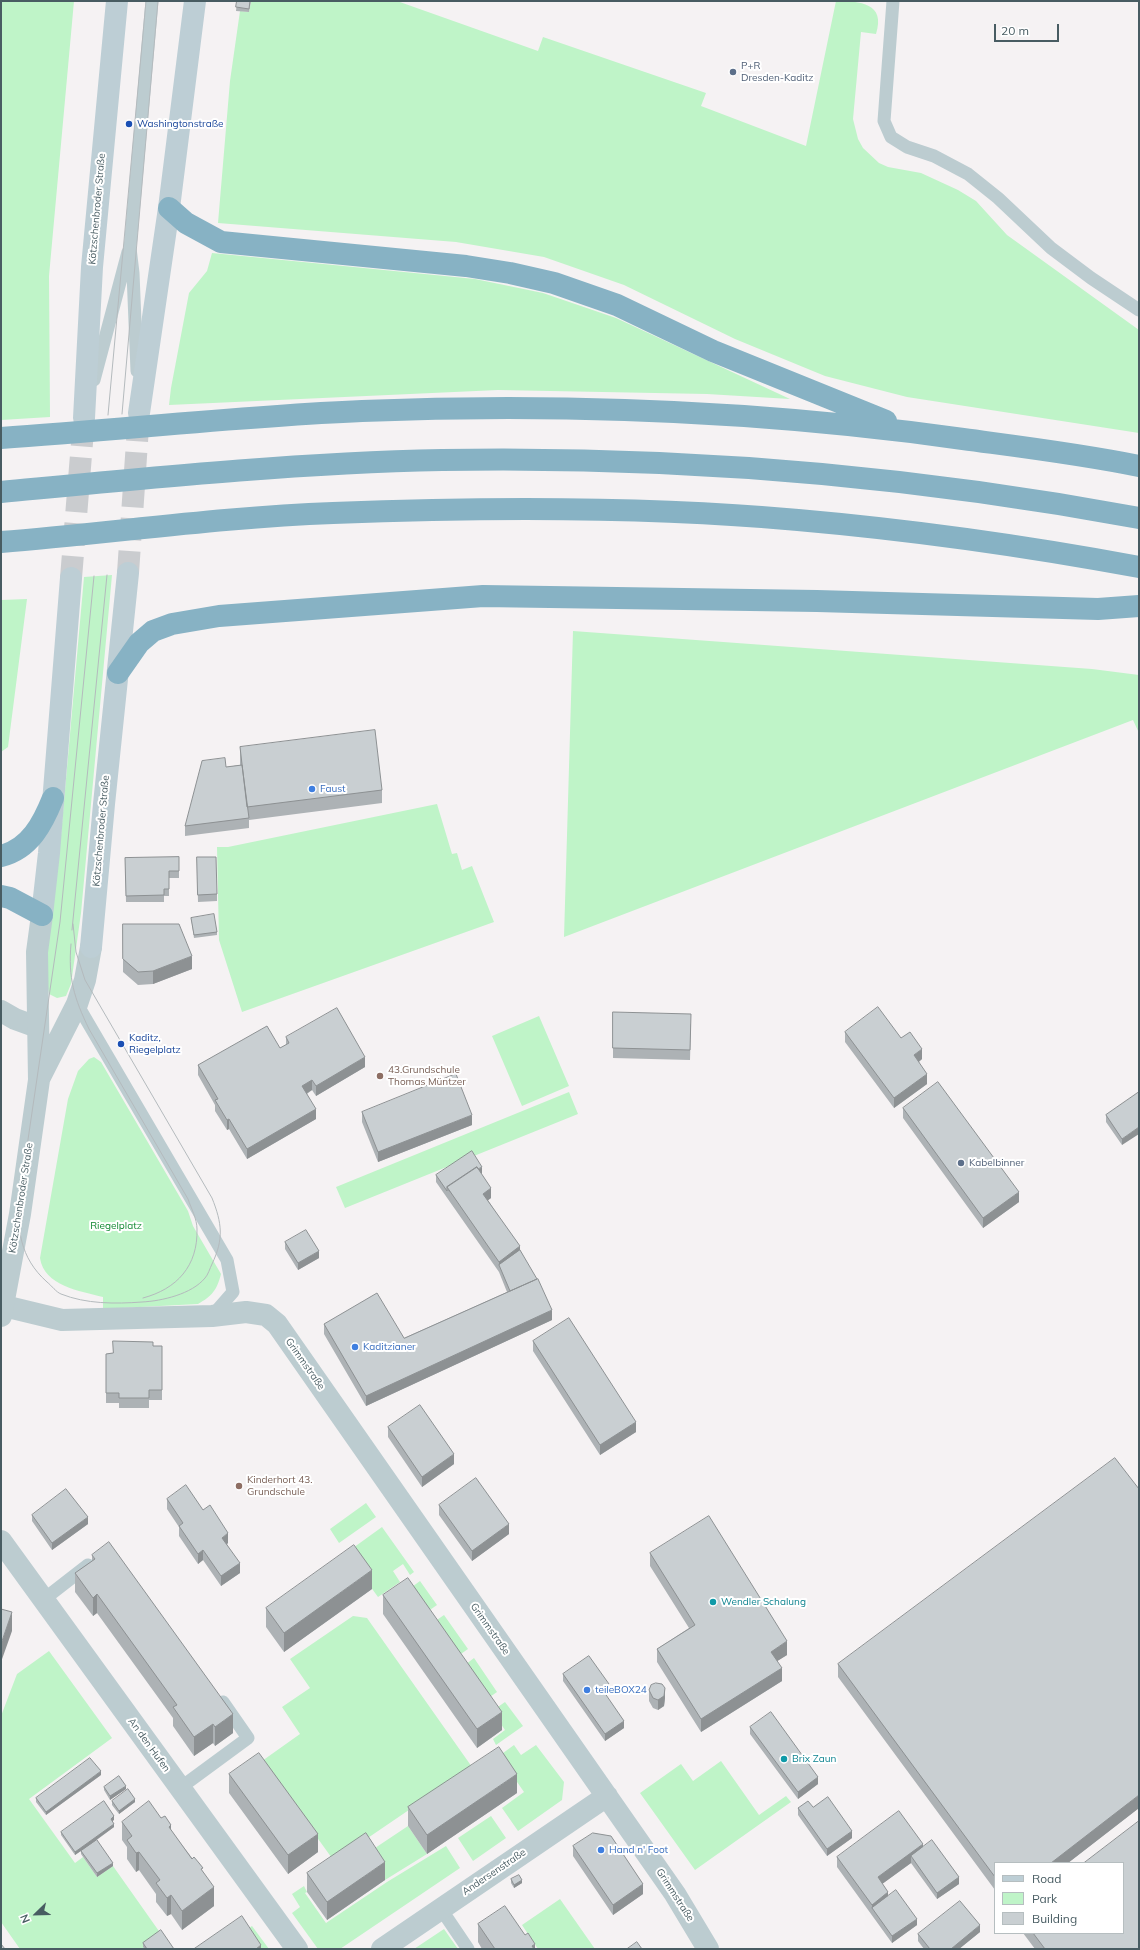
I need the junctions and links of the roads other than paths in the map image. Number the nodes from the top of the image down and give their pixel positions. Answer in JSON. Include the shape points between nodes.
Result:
{"nodes":[{"id":1,"x":117,"y":1,"type":"edge"},
{"id":2,"x":152,"y":1,"type":"edge"},
{"id":3,"x":195,"y":1,"type":"edge"},
{"id":4,"x":893,"y":1,"type":"edge"},
{"id":5,"x":169,"y":208,"type":"junction"},
{"id":6,"x":130,"y":248,"type":"junction"},
{"id":7,"x":1139,"y":310,"type":"edge"},
{"id":8,"x":139,"y":413,"type":"joint"},
{"id":9,"x":84,"y":418,"type":"joint"},
{"id":10,"x":923,"y":433,"type":"junction"},
{"id":11,"x":1,"y":438,"type":"edge"},
{"id":12,"x":1139,"y":466,"type":"edge"},
{"id":13,"x":1,"y":492,"type":"edge"},
{"id":14,"x":1139,"y":518,"type":"edge"},
{"id":15,"x":1,"y":542,"type":"edge"},
{"id":16,"x":1139,"y":567,"type":"edge"},
{"id":17,"x":128,"y":573,"type":"tunnel mouth"},
{"id":18,"x":71,"y":578,"type":"tunnel mouth"},
{"id":19,"x":1139,"y":606,"type":"edge"},
{"id":20,"x":118,"y":672,"type":"junction"},
{"id":21,"x":53,"y":798,"type":"junction"},
{"id":22,"x":1,"y":856,"type":"edge"},
{"id":23,"x":1,"y":896,"type":"edge"},
{"id":24,"x":42,"y":915,"type":"junction"},
{"id":25,"x":91,"y":947,"type":"joint"},
{"id":26,"x":77,"y":1004,"type":"junction"},
{"id":27,"x":1,"y":1011,"type":"edge"},
{"id":28,"x":37,"y":1027,"type":"junction"},
{"id":29,"x":63,"y":1033,"type":"junction"},
{"id":30,"x":39,"y":1080,"type":"junction"},
{"id":31,"x":2,"y":1311,"type":"edge"},
{"id":32,"x":212,"y":1316,"type":"junction"},
{"id":33,"x":1,"y":1541,"type":"edge"},
{"id":34,"x":98,"y":1556,"type":"edge"},
{"id":35,"x":43,"y":1600,"type":"junction"},
{"id":36,"x":216,"y":1693,"type":"edge"},
{"id":37,"x":180,"y":1788,"type":"junction"},
{"id":38,"x":607,"y":1796,"type":"junction"},
{"id":39,"x":441,"y":1908,"type":"junction"},
{"id":40,"x":297,"y":1949,"type":"edge"},
{"id":41,"x":382,"y":1949,"type":"edge"},
{"id":42,"x":468,"y":1949,"type":"edge"},
{"id":43,"x":708,"y":1949,"type":"edge"}],
"edges":[{"from":1,"to":9,"type":"main road","name":"Kötzschenbroder Straße","via":[[92,267]]},
{"from":2,"to":6,"type":"lane"},
{"from":3,"to":5,"type":"main road"},
{"from":4,"to":7,"type":"lane","via":[[884,121],[891,136],[907,147],[934,156],[968,174],[998,198],[1051,248]]},
{"from":5,"to":8,"type":"main road"},
{"from":5,"to":10,"type":"highway","via":[[186,223],[221,242],[466,266],[554,283],[617,305],[713,351],[832,400]]},
{"from":6,"to":8,"type":"lane"},
{"from":6,"to":9,"type":"lane"},
{"from":10,"to":11,"type":"highway","via":[[738,415],[645,410],[454,408],[359,411]]},
{"from":10,"to":12,"type":"highway","via":[[1096,457]]},
{"from":13,"to":14,"type":"highway","via":[[350,463],[551,460],[660,463],[876,479],[984,492]]},
{"from":15,"to":16,"type":"highway","via":[[160,526],[339,513],[525,509],[701,513],[892,529],[987,541]]},
{"from":17,"to":20,"type":"main road","name":"Kötzschenbroder Straße"},
{"from":18,"to":21,"type":"main road","name":"Kötzschenbroder Straße"},
{"from":19,"to":20,"type":"highway","via":[[1098,609],[817,601],[484,596],[219,616],[172,624],[153,631],[139,642]]},
{"from":20,"to":25,"type":"main road","name":"Kötzschenbroder Straße"},
{"from":21,"to":22,"type":"highway","via":[[34,835],[17,849]]},
{"from":21,"to":24,"type":"main road","name":"Kötzschenbroder Straße"},
{"from":23,"to":24,"type":"highway"},
{"from":24,"to":28,"type":"street","name":"Kötzschenbroder Straße","via":[[37,952]]},
{"from":25,"to":26,"type":"street","name":"Kötzschenbroder Straße","via":[[85,980]]},
{"from":26,"to":29,"type":"street","name":"Kötzschenbroder Straße"},
{"from":26,"to":32,"type":"lane","via":[[227,1260],[233,1292]]},
{"from":27,"to":28,"type":"street"},
{"from":28,"to":29,"type":"lane"},
{"from":28,"to":30,"type":"street","name":"Kötzschenbroder Straße"},
{"from":29,"to":30,"type":"street","name":"Kötzschenbroder Straße"},
{"from":30,"to":31,"type":"street","name":"Kötzschenbroder Straße","via":[[20,1214]]},
{"from":31,"to":32,"type":"street","via":[[62,1320]]},
{"from":32,"to":38,"type":"street","name":"Grimmstraße","via":[[246,1312],[266,1314],[277,1324]]},
{"from":33,"to":35,"type":"street","name":"An den Hufen"},
{"from":34,"to":35,"type":"lane"},
{"from":35,"to":37,"type":"street","name":"An den Hufen"},
{"from":36,"to":37,"type":"lane","via":[[248,1738]]},
{"from":37,"to":40,"type":"street","name":"An den Hufen"},
{"from":38,"to":39,"type":"street","name":"Andersenstraße"},
{"from":38,"to":43,"type":"street","name":"Grimmstraße","via":[[686,1909]]},
{"from":39,"to":41,"type":"street","name":"Andersenstraße"},
{"from":39,"to":42,"type":"lane"}]}
